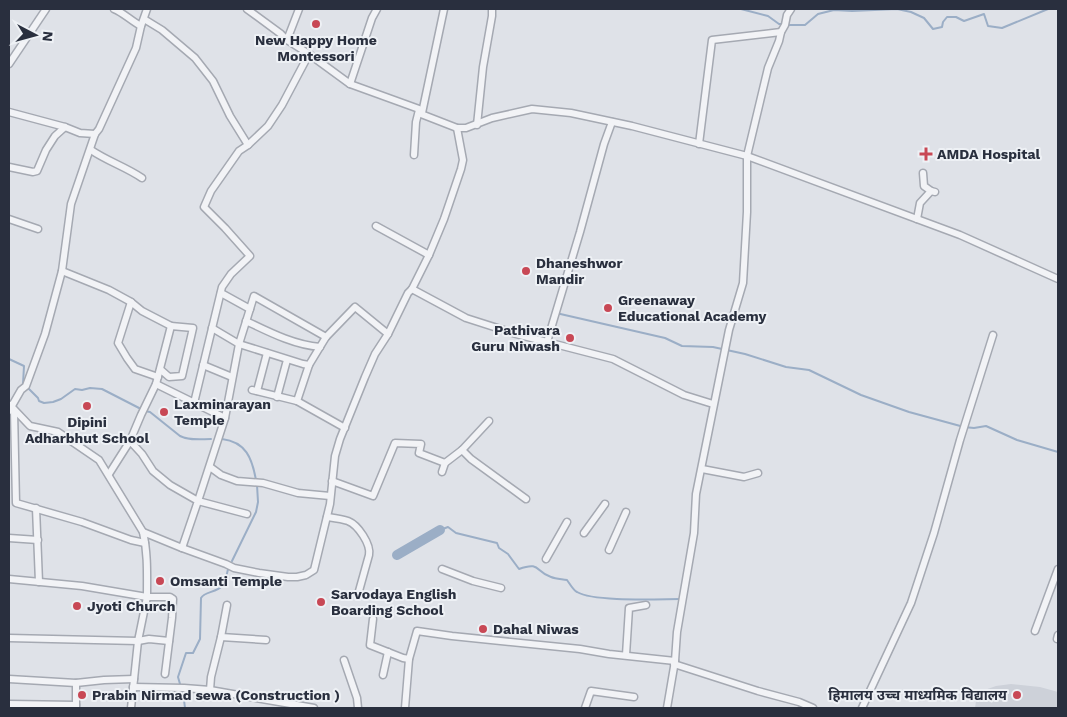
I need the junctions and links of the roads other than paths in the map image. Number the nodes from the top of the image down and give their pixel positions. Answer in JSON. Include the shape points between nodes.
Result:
{"nodes":[{"id":1,"x":46,"y":9,"type":"edge"},
{"id":2,"x":114,"y":9,"type":"edge"},
{"id":3,"x":147,"y":9,"type":"edge"},
{"id":4,"x":247,"y":9,"type":"edge"},
{"id":5,"x":299,"y":9,"type":"edge"},
{"id":6,"x":377,"y":9,"type":"edge"},
{"id":7,"x":444,"y":9,"type":"edge"},
{"id":8,"x":492,"y":9,"type":"edge"},
{"id":9,"x":791,"y":9,"type":"edge"},
{"id":10,"x":144,"y":19,"type":"junction"},
{"id":11,"x":141,"y":26,"type":"junction"},
{"id":12,"x":781,"y":32,"type":"junction"},
{"id":13,"x":287,"y":40,"type":"junction"},
{"id":14,"x":309,"y":54,"type":"junction"},
{"id":15,"x":9,"y":64,"type":"edge"},
{"id":16,"x":350,"y":84,"type":"junction"},
{"id":17,"x":420,"y":111,"type":"junction"},
{"id":18,"x":9,"y":112,"type":"edge"},
{"id":19,"x":612,"y":122,"type":"junction"},
{"id":20,"x":477,"y":124,"type":"junction"},
{"id":21,"x":65,"y":127,"type":"junction"},
{"id":22,"x":457,"y":128,"type":"junction"},
{"id":23,"x":96,"y":134,"type":"junction"},
{"id":24,"x":699,"y":144,"type":"junction"},
{"id":25,"x":248,"y":145,"type":"junction"},
{"id":26,"x":91,"y":150,"type":"junction"},
{"id":27,"x":414,"y":155,"type":"dead end"},
{"id":28,"x":747,"y":156,"type":"junction"},
{"id":29,"x":9,"y":167,"type":"edge"},
{"id":30,"x":923,"y":173,"type":"dead end"},
{"id":31,"x":142,"y":178,"type":"dead end"},
{"id":32,"x":9,"y":219,"type":"edge"},
{"id":33,"x":917,"y":219,"type":"junction"},
{"id":34,"x":376,"y":226,"type":"dead end"},
{"id":35,"x":38,"y":228,"type":"dead end"},
{"id":36,"x":429,"y":254,"type":"junction"},
{"id":37,"x":62,"y":271,"type":"junction"},
{"id":38,"x":1058,"y":280,"type":"edge"},
{"id":39,"x":412,"y":289,"type":"junction"},
{"id":40,"x":221,"y":293,"type":"junction"},
{"id":41,"x":131,"y":302,"type":"junction"},
{"id":42,"x":250,"y":309,"type":"junction"},
{"id":43,"x":246,"y":321,"type":"junction"},
{"id":44,"x":171,"y":326,"type":"junction"},
{"id":45,"x":212,"y":328,"type":"junction"},
{"id":46,"x":388,"y":334,"type":"junction"},
{"id":47,"x":992,"y":335,"type":"dead end"},
{"id":48,"x":326,"y":337,"type":"junction"},
{"id":49,"x":547,"y":342,"type":"junction"},
{"id":50,"x":239,"y":344,"type":"junction"},
{"id":51,"x":320,"y":347,"type":"junction"},
{"id":52,"x":267,"y":353,"type":"junction"},
{"id":53,"x":287,"y":360,"type":"junction"},
{"id":54,"x":309,"y":364,"type":"junction"},
{"id":55,"x":203,"y":365,"type":"junction"},
{"id":56,"x":160,"y":369,"type":"junction"},
{"id":57,"x":158,"y":377,"type":"junction"},
{"id":58,"x":232,"y":377,"type":"junction"},
{"id":59,"x":156,"y":384,"type":"junction"},
{"id":60,"x":277,"y":397,"type":"junction"},
{"id":61,"x":298,"y":401,"type":"junction"},
{"id":62,"x":194,"y":403,"type":"junction"},
{"id":63,"x":714,"y":404,"type":"junction"},
{"id":64,"x":11,"y":408,"type":"edge"},
{"id":65,"x":225,"y":418,"type":"junction"},
{"id":66,"x":489,"y":421,"type":"dead end"},
{"id":67,"x":345,"y":428,"type":"junction"},
{"id":68,"x":130,"y":441,"type":"junction"},
{"id":69,"x":462,"y":450,"type":"junction"},
{"id":70,"x":445,"y":463,"type":"junction"},
{"id":71,"x":210,"y":467,"type":"junction"},
{"id":72,"x":702,"y":469,"type":"junction"},
{"id":73,"x":442,"y":472,"type":"dead end"},
{"id":74,"x":758,"y":473,"type":"dead end"},
{"id":75,"x":109,"y":474,"type":"junction"},
{"id":76,"x":332,"y":481,"type":"junction"},
{"id":77,"x":330,"y":496,"type":"junction"},
{"id":78,"x":526,"y":498,"type":"dead end"},
{"id":79,"x":198,"y":501,"type":"junction"},
{"id":80,"x":12,"y":502,"type":"edge"},
{"id":81,"x":605,"y":504,"type":"dead end"},
{"id":82,"x":36,"y":508,"type":"junction"},
{"id":83,"x":626,"y":512,"type":"dead end"},
{"id":84,"x":247,"y":514,"type":"dead end"},
{"id":85,"x":327,"y":517,"type":"junction"},
{"id":86,"x":567,"y":522,"type":"dead end"},
{"id":87,"x":143,"y":532,"type":"junction"},
{"id":88,"x":584,"y":533,"type":"dead end"},
{"id":89,"x":9,"y":538,"type":"edge"},
{"id":90,"x":38,"y":540,"type":"junction"},
{"id":91,"x":145,"y":543,"type":"junction"},
{"id":92,"x":182,"y":548,"type":"junction"},
{"id":93,"x":609,"y":550,"type":"dead end"},
{"id":94,"x":546,"y":559,"type":"dead end"},
{"id":95,"x":442,"y":569,"type":"dead end"},
{"id":96,"x":1058,"y":569,"type":"edge"},
{"id":97,"x":9,"y":579,"type":"edge"},
{"id":98,"x":39,"y":582,"type":"junction"},
{"id":99,"x":501,"y":588,"type":"dead end"},
{"id":100,"x":359,"y":591,"type":"dead end"},
{"id":101,"x":147,"y":597,"type":"junction"},
{"id":102,"x":227,"y":605,"type":"dead end"},
{"id":103,"x":646,"y":605,"type":"dead end"},
{"id":104,"x":373,"y":619,"type":"dead end"},
{"id":105,"x":1035,"y":631,"type":"dead end"},
{"id":106,"x":221,"y":637,"type":"junction"},
{"id":107,"x":9,"y":638,"type":"edge"},
{"id":108,"x":266,"y":640,"type":"dead end"},
{"id":109,"x":138,"y":641,"type":"junction"},
{"id":110,"x":169,"y":641,"type":"junction"},
{"id":111,"x":388,"y":652,"type":"junction"},
{"id":112,"x":626,"y":656,"type":"junction"},
{"id":113,"x":409,"y":658,"type":"junction"},
{"id":114,"x":344,"y":660,"type":"dead end"},
{"id":115,"x":674,"y":663,"type":"junction"},
{"id":116,"x":165,"y":674,"type":"dead end"},
{"id":117,"x":383,"y":676,"type":"dead end"},
{"id":118,"x":9,"y":679,"type":"edge"},
{"id":119,"x":76,"y":683,"type":"junction"},
{"id":120,"x":134,"y":683,"type":"junction"},
{"id":121,"x":210,"y":690,"type":"junction"},
{"id":122,"x":634,"y":697,"type":"dead end"},
{"id":123,"x":9,"y":704,"type":"edge"},
{"id":124,"x":76,"y":706,"type":"edge"},
{"id":125,"x":131,"y":708,"type":"edge"},
{"id":126,"x":314,"y":708,"type":"edge"},
{"id":127,"x":358,"y":708,"type":"edge"},
{"id":128,"x":405,"y":708,"type":"edge"},
{"id":129,"x":585,"y":708,"type":"edge"},
{"id":130,"x":667,"y":708,"type":"edge"},
{"id":131,"x":814,"y":708,"type":"edge"},
{"id":132,"x":862,"y":708,"type":"edge"}],
"edges":[{"from":1,"to":15,"type":"street"},
{"from":2,"to":11,"type":"street"},
{"from":3,"to":10,"type":"street"},
{"from":4,"to":13,"type":"street"},
{"from":5,"to":13,"type":"street"},
{"from":6,"to":16,"type":"street"},
{"from":7,"to":17,"type":"street"},
{"from":8,"to":20,"type":"street"},
{"from":9,"to":12,"type":"street"},
{"from":10,"to":11,"type":"street"},
{"from":10,"to":25,"type":"street","via":[[195,58],[213,81]]},
{"from":11,"to":23,"type":"street","via":[[136,48]]},
{"from":12,"to":24,"type":"street","via":[[712,40]]},
{"from":12,"to":28,"type":"street","via":[[768,68]]},
{"from":13,"to":14,"type":"street"},
{"from":14,"to":16,"type":"street"},
{"from":14,"to":25,"type":"street","via":[[268,126]]},
{"from":16,"to":17,"type":"street"},
{"from":17,"to":22,"type":"street"},
{"from":17,"to":27,"type":"street"},
{"from":18,"to":21,"type":"street"},
{"from":19,"to":20,"type":"street","via":[[532,109]]},
{"from":19,"to":24,"type":"street"},
{"from":19,"to":49,"type":"street"},
{"from":20,"to":22,"type":"street"},
{"from":21,"to":23,"type":"street","via":[[80,133]]},
{"from":21,"to":29,"type":"street","via":[[46,150],[37,171]]},
{"from":22,"to":36,"type":"street","via":[[463,160]]},
{"from":23,"to":26,"type":"street"},
{"from":24,"to":28,"type":"street"},
{"from":25,"to":40,"type":"street","via":[[239,151],[225,170],[204,207],[250,256],[231,274]]},
{"from":26,"to":31,"type":"street"},
{"from":26,"to":37,"type":"street","via":[[71,204]]},
{"from":28,"to":33,"type":"street"},
{"from":28,"to":63,"type":"street","via":[[744,282],[729,330]]},
{"from":30,"to":33,"type":"street","via":[[924,186],[933,192],[920,203]]},
{"from":32,"to":35,"type":"street"},
{"from":33,"to":38,"type":"street"},
{"from":34,"to":36,"type":"street"},
{"from":36,"to":39,"type":"street"},
{"from":37,"to":41,"type":"street"},
{"from":37,"to":64,"type":"street","via":[[29,379]]},
{"from":39,"to":46,"type":"street"},
{"from":39,"to":49,"type":"street","via":[[466,318]]},
{"from":40,"to":42,"type":"street"},
{"from":40,"to":45,"type":"street"},
{"from":41,"to":44,"type":"street"},
{"from":41,"to":57,"type":"street","via":[[118,343],[135,369]]},
{"from":42,"to":43,"type":"street"},
{"from":42,"to":48,"type":"street","via":[[254,296]]},
{"from":43,"to":50,"type":"street"},
{"from":43,"to":51,"type":"street","via":[[309,346]]},
{"from":44,"to":56,"type":"street"},
{"from":44,"to":56,"type":"street","via":[[193,328],[182,376],[169,377]]},
{"from":45,"to":50,"type":"street"},
{"from":45,"to":55,"type":"street"},
{"from":46,"to":48,"type":"street","via":[[355,307]]},
{"from":46,"to":67,"type":"street","via":[[375,354]]},
{"from":47,"to":132,"type":"street","via":[[911,603]]},
{"from":48,"to":51,"type":"street"},
{"from":49,"to":63,"type":"street","via":[[613,359],[684,395]]},
{"from":50,"to":52,"type":"street"},
{"from":50,"to":58,"type":"street"},
{"from":51,"to":54,"type":"street"},
{"from":52,"to":53,"type":"street"},
{"from":52,"to":60,"type":"street","via":[[254,391]]},
{"from":53,"to":54,"type":"street"},
{"from":53,"to":60,"type":"street"},
{"from":54,"to":61,"type":"street"},
{"from":55,"to":58,"type":"street"},
{"from":55,"to":62,"type":"street"},
{"from":56,"to":57,"type":"street"},
{"from":57,"to":59,"type":"street"},
{"from":58,"to":65,"type":"street"},
{"from":59,"to":62,"type":"street"},
{"from":59,"to":68,"type":"street"},
{"from":60,"to":61,"type":"street"},
{"from":61,"to":67,"type":"street"},
{"from":62,"to":65,"type":"street"},
{"from":63,"to":72,"type":"street"},
{"from":64,"to":75,"type":"street","via":[[30,426],[58,432],[99,460]]},
{"from":64,"to":80,"type":"street"},
{"from":65,"to":71,"type":"street"},
{"from":66,"to":69,"type":"street"},
{"from":67,"to":76,"type":"street","via":[[335,456]]},
{"from":68,"to":75,"type":"street"},
{"from":68,"to":79,"type":"street","via":[[153,471]]},
{"from":69,"to":70,"type":"street"},
{"from":69,"to":78,"type":"street"},
{"from":70,"to":73,"type":"street"},
{"from":70,"to":76,"type":"street","via":[[419,453],[421,444],[395,443],[373,496]]},
{"from":71,"to":77,"type":"street","via":[[237,480]]},
{"from":71,"to":79,"type":"street"},
{"from":72,"to":74,"type":"street","via":[[744,477]]},
{"from":72,"to":115,"type":"street"},
{"from":75,"to":87,"type":"street"},
{"from":76,"to":77,"type":"street"},
{"from":77,"to":85,"type":"street"},
{"from":79,"to":84,"type":"street"},
{"from":79,"to":92,"type":"street"},
{"from":80,"to":82,"type":"street"},
{"from":81,"to":88,"type":"street"},
{"from":82,"to":90,"type":"street"},
{"from":82,"to":91,"type":"street"},
{"from":83,"to":93,"type":"street"},
{"from":85,"to":92,"type":"street","via":[[314,570],[306,576],[259,574]]},
{"from":85,"to":100,"type":"street","via":[[349,521],[368,543],[370,554]]},
{"from":86,"to":94,"type":"street"},
{"from":87,"to":91,"type":"street"},
{"from":87,"to":92,"type":"street"},
{"from":89,"to":90,"type":"street"},
{"from":90,"to":98,"type":"street"},
{"from":91,"to":101,"type":"street"},
{"from":95,"to":99,"type":"street"},
{"from":96,"to":105,"type":"street"},
{"from":97,"to":98,"type":"street"},
{"from":98,"to":101,"type":"street"},
{"from":101,"to":109,"type":"street"},
{"from":101,"to":110,"type":"street","via":[[173,599]]},
{"from":102,"to":106,"type":"street"},
{"from":103,"to":112,"type":"street","via":[[629,608]]},
{"from":104,"to":111,"type":"street","via":[[370,645]]},
{"from":106,"to":108,"type":"street"},
{"from":106,"to":121,"type":"street"},
{"from":107,"to":109,"type":"street"},
{"from":109,"to":110,"type":"street"},
{"from":109,"to":120,"type":"street"},
{"from":110,"to":116,"type":"street"},
{"from":111,"to":113,"type":"street"},
{"from":111,"to":117,"type":"street"},
{"from":112,"to":113,"type":"street","via":[[417,631]]},
{"from":112,"to":115,"type":"street"},
{"from":113,"to":128,"type":"street"},
{"from":114,"to":127,"type":"street"},
{"from":115,"to":130,"type":"street"},
{"from":115,"to":131,"type":"street"},
{"from":118,"to":119,"type":"street"},
{"from":119,"to":120,"type":"street","via":[[104,680]]},
{"from":119,"to":124,"type":"street"},
{"from":120,"to":121,"type":"street"},
{"from":120,"to":125,"type":"street"},
{"from":121,"to":126,"type":"street"},
{"from":122,"to":129,"type":"street","via":[[591,692]]},
{"from":123,"to":124,"type":"street"}]}
